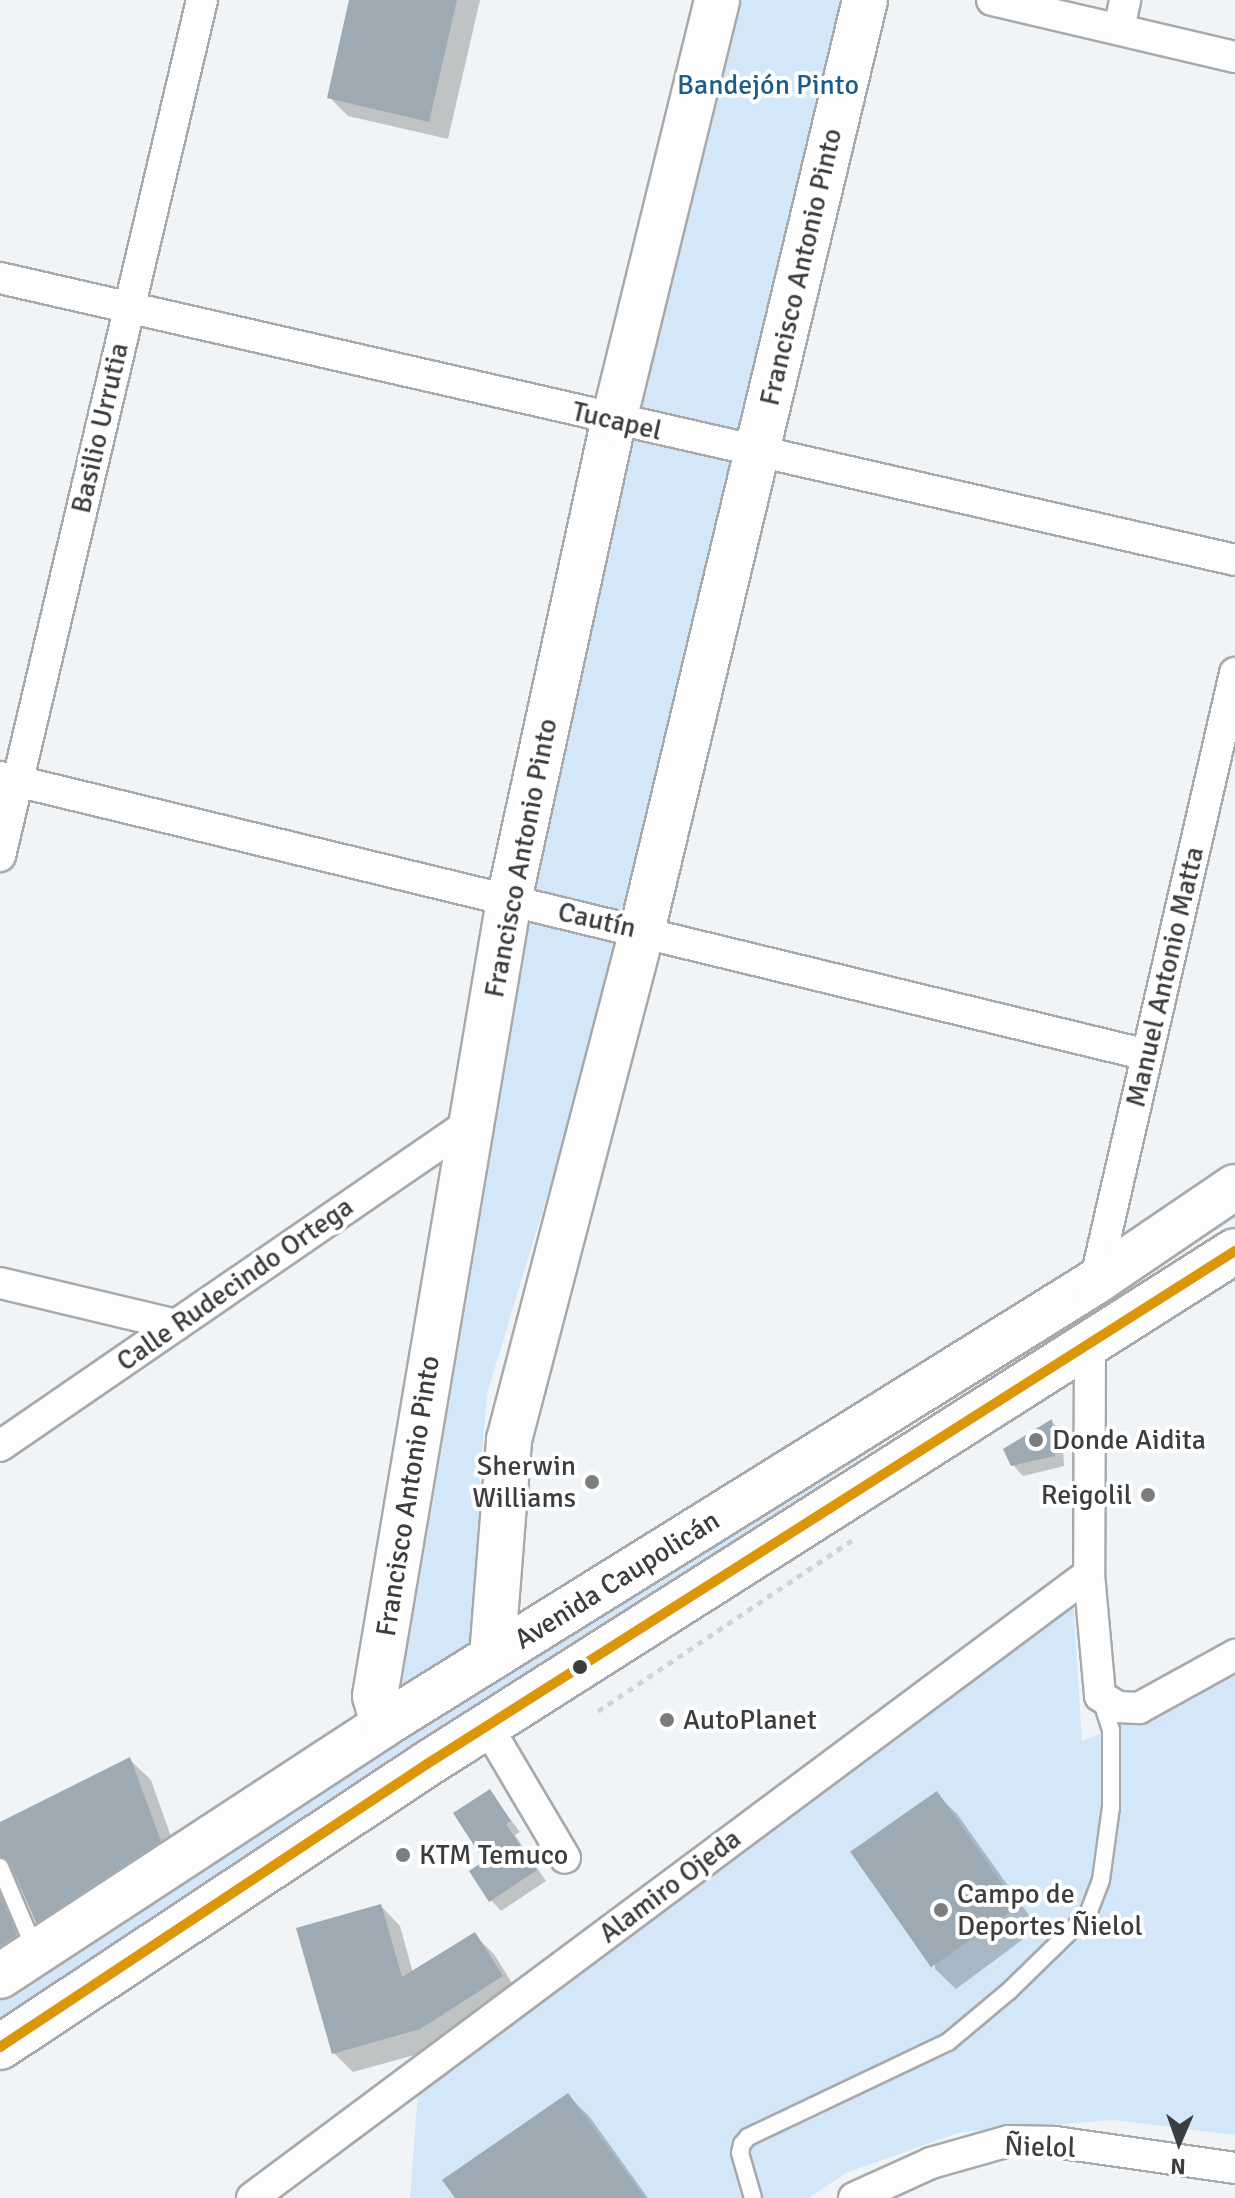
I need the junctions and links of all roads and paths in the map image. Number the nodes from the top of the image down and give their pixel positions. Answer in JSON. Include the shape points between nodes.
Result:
{"nodes":[{"id":1,"x":202,"y":0,"type":"edge"},
{"id":2,"x":717,"y":0,"type":"edge"},
{"id":3,"x":865,"y":0,"type":"edge"},
{"id":4,"x":992,"y":0,"type":"edge"},
{"id":5,"x":1125,"y":0,"type":"edge"},
{"id":6,"x":1119,"y":29,"type":"junction"},
{"id":7,"x":1235,"y":57,"type":"edge"},
{"id":8,"x":0,"y":278,"type":"edge"},
{"id":9,"x":129,"y":307,"type":"junction"},
{"id":10,"x":614,"y":420,"type":"junction"},
{"id":11,"x":757,"y":452,"type":"junction"},
{"id":12,"x":1235,"y":560,"type":"edge"},
{"id":13,"x":1235,"y":673,"type":"edge"},
{"id":14,"x":8,"y":779,"type":"edge"},
{"id":15,"x":0,"y":856,"type":"edge"},
{"id":16,"x":509,"y":900,"type":"junction"},
{"id":17,"x":642,"y":931,"type":"junction"},
{"id":18,"x":1147,"y":1055,"type":"junction"},
{"id":19,"x":470,"y":1123,"type":"junction"},
{"id":20,"x":1235,"y":1187,"type":"edge"},
{"id":21,"x":1235,"y":1251,"type":"edge"},
{"id":22,"x":1132,"y":1257,"type":"junction"},
{"id":23,"x":1095,"y":1282,"type":"junction"},
{"id":24,"x":0,"y":1283,"type":"edge"},
{"id":25,"x":176,"y":1325,"type":"junction"},
{"id":26,"x":1090,"y":1343,"type":"junction"},
{"id":27,"x":0,"y":1446,"type":"edge"},
{"id":28,"x":860,"y":1536,"type":"dead end"},
{"id":29,"x":1089,"y":1574,"type":"junction"},
{"id":30,"x":1235,"y":1655,"type":"edge"},
{"id":31,"x":492,"y":1657,"type":"junction"},
{"id":32,"x":1100,"y":1696,"type":"junction"},
{"id":33,"x":598,"y":1711,"type":"dead end"},
{"id":34,"x":383,"y":1725,"type":"junction"},
{"id":35,"x":472,"y":1736,"type":"junction"},
{"id":36,"x":565,"y":1858,"type":"dead end"},
{"id":37,"x":0,"y":1867,"type":"edge"},
{"id":38,"x":37,"y":1953,"type":"junction"},
{"id":39,"x":0,"y":1976,"type":"edge"},
{"id":40,"x":65,"y":2004,"type":"junction"},
{"id":41,"x":0,"y":2047,"type":"edge"},
{"id":42,"x":1235,"y":2168,"type":"edge"},
{"id":43,"x":252,"y":2198,"type":"edge"},
{"id":44,"x":753,"y":2198,"type":"edge"},
{"id":45,"x":854,"y":2198,"type":"edge"}],
"edges":[{"from":1,"to":9,"type":"street","name":"Basilio Urrutia"},
{"from":2,"to":10,"type":"main road","name":"Francisco Antonio Pinto"},
{"from":3,"to":11,"type":"main road","name":"Francisco Antonio Pinto"},
{"from":4,"to":6,"type":"street"},
{"from":5,"to":6,"type":"street"},
{"from":6,"to":7,"type":"street"},
{"from":8,"to":9,"type":"street","name":"Tucapel"},
{"from":9,"to":10,"type":"street","name":"Tucapel"},
{"from":9,"to":14,"type":"street","name":"Basilio Urrutia"},
{"from":10,"to":11,"type":"street","name":"Tucapel"},
{"from":10,"to":16,"type":"main road","name":"Francisco Antonio Pinto"},
{"from":11,"to":12,"type":"street","name":"Tucapel"},
{"from":11,"to":17,"type":"main road","name":"Francisco Antonio Pinto"},
{"from":13,"to":18,"type":"street","name":"Manuel Antonio Matta"},
{"from":14,"to":15,"type":"street","name":"Basilio Urrutia"},
{"from":14,"to":16,"type":"street","name":"Cautín"},
{"from":16,"to":17,"type":"street","name":"Cautín"},
{"from":16,"to":19,"type":"main road","name":"Francisco Antonio Pinto"},
{"from":17,"to":18,"type":"street","name":"Cautín"},
{"from":17,"to":31,"type":"main road","name":"Francisco Antonio Pinto","via":[[509,1440]]},
{"from":18,"to":23,"type":"street","name":"Manuel Antonio Matta"},
{"from":19,"to":25,"type":"street","name":"Calle Rudecindo Ortega"},
{"from":19,"to":34,"type":"main road","name":"Francisco Antonio Pinto","via":[[375,1696]]},
{"from":20,"to":22,"type":"main road","name":"Avenida Caupolicán"},
{"from":21,"to":26,"type":"main road","name":"Avenida Caupolicán"},
{"from":22,"to":23,"type":"main road","name":"Avenida Caupolicán"},
{"from":22,"to":26,"type":"main road","via":[[1097,1298]]},
{"from":23,"to":31,"type":"main road","name":"Avenida Caupolicán"},
{"from":24,"to":25,"type":"street"},
{"from":25,"to":27,"type":"street","name":"Calle Rudecindo Ortega"},
{"from":26,"to":29,"type":"street"},
{"from":26,"to":35,"type":"main road","name":"Avenida Caupolicán"},
{"from":28,"to":33,"type":"path"},
{"from":29,"to":32,"type":"street"},
{"from":29,"to":43,"type":"street","name":"Alamiro Ojeda"},
{"from":30,"to":32,"type":"street","via":[[1139,1708],[1118,1707]]},
{"from":31,"to":34,"type":"main road","name":"Avenida Caupolicán"},
{"from":31,"to":35,"type":"main road","name":"Francisco Antonio Pinto"},
{"from":32,"to":44,"type":"lane","via":[[1111,1730],[1111,1807],[1101,1880],[1088,1914],[948,2042],[748,2137],[740,2153]]},
{"from":34,"to":38,"type":"main road","name":"Avenida Caupolicán"},
{"from":35,"to":36,"type":"street"},
{"from":35,"to":40,"type":"main road","name":"Avenida Caupolicán"},
{"from":37,"to":38,"type":"lane"},
{"from":38,"to":39,"type":"main road","name":"Avenida Caupolicán"},
{"from":38,"to":40,"type":"main road"},
{"from":40,"to":41,"type":"main road","name":"Avenida Caupolicán"},
{"from":42,"to":45,"type":"street","name":"Ñielol","via":[[1055,2142],[1009,2141],[931,2163]]}]}
